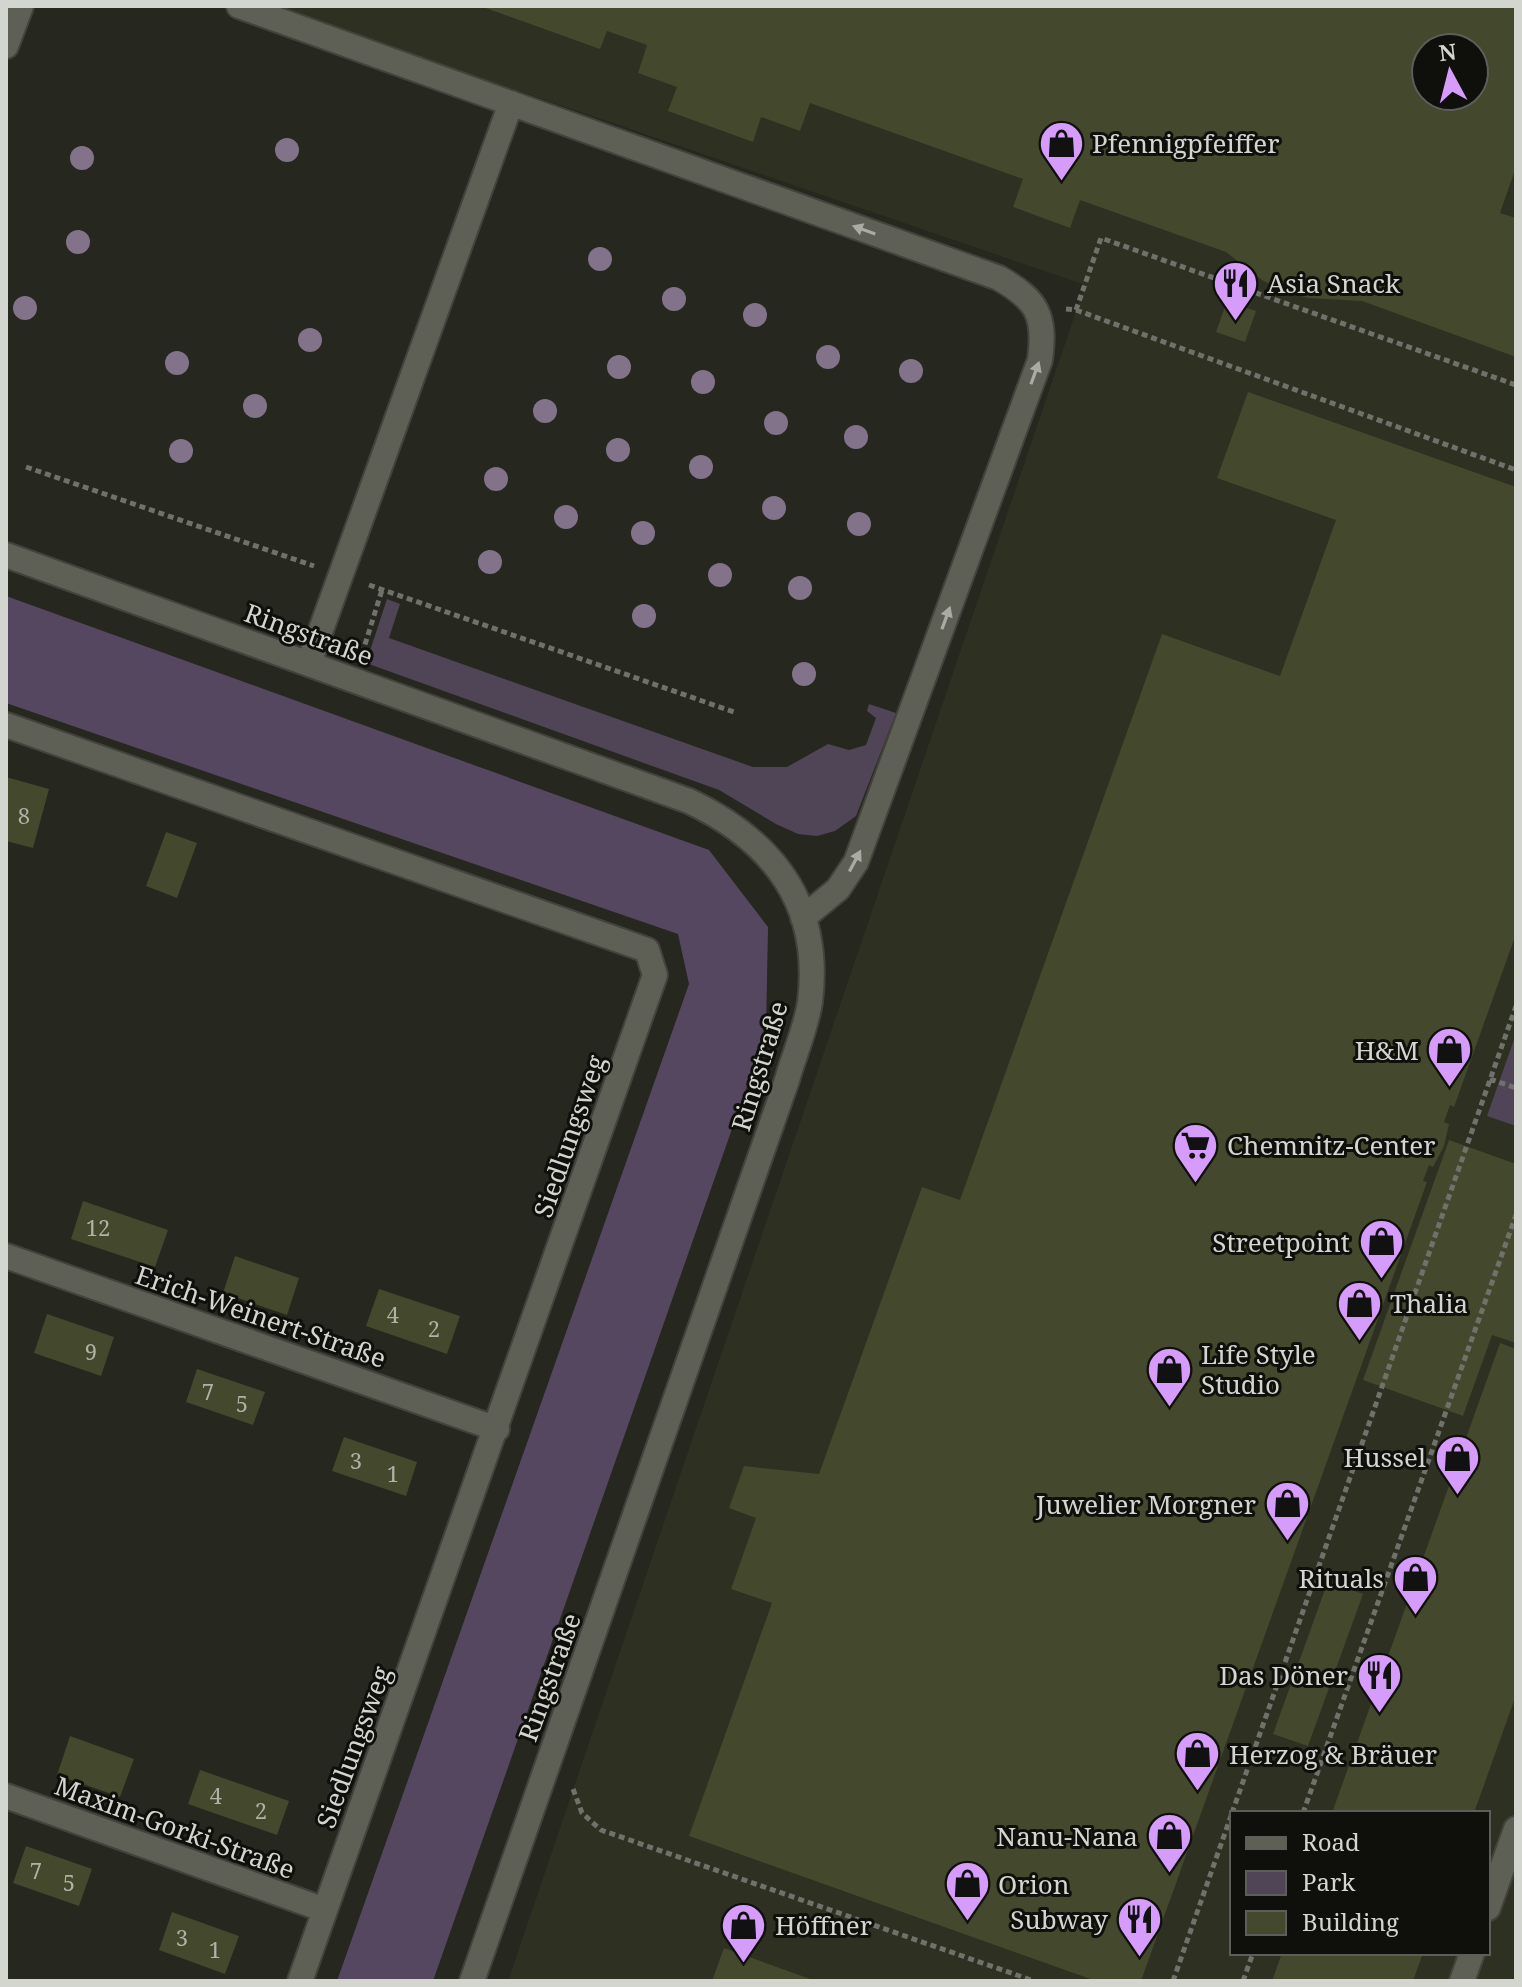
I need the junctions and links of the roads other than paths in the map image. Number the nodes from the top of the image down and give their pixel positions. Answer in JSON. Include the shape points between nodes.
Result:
{"nodes":[{"id":1,"x":21,"y":6,"type":"edge"},
{"id":2,"x":239,"y":6,"type":"edge"},
{"id":3,"x":6,"y":46,"type":"edge"},
{"id":4,"x":511,"y":103,"type":"junction"},
{"id":5,"x":6,"y":555,"type":"edge"},
{"id":6,"x":309,"y":663,"type":"junction"},
{"id":7,"x":6,"y":725,"type":"edge"},
{"id":8,"x":803,"y":918,"type":"junction"},
{"id":9,"x":6,"y":1256,"type":"edge"},
{"id":10,"x":497,"y":1429,"type":"junction"},
{"id":11,"x":6,"y":1796,"type":"edge"},
{"id":12,"x":1516,"y":1829,"type":"edge"},
{"id":13,"x":1490,"y":1902,"type":"edge"},
{"id":14,"x":325,"y":1910,"type":"junction"},
{"id":15,"x":1471,"y":1955,"type":"edge"},
{"id":16,"x":300,"y":1981,"type":"edge"},
{"id":17,"x":472,"y":1981,"type":"edge"},
{"id":18,"x":1462,"y":1981,"type":"edge"}],
"edges":[{"from":1,"to":3,"type":"street"},
{"from":2,"to":4,"type":"street"},
{"from":4,"to":6,"type":"street"},
{"from":8,"to":4,"type":"street","one_way":true,"via":[[838,889],[856,862],[1040,360],[1043,336],[1037,308],[999,278]]},
{"from":5,"to":6,"type":"street","name":"Ringstraße"},
{"from":6,"to":8,"type":"street","name":"Ringstraße","via":[[721,816],[764,849],[780,869]]},
{"from":7,"to":10,"type":"street","name":"Siedlungsweg","via":[[647,950],[655,975]]},
{"from":8,"to":17,"type":"street","name":"Ringstraße","via":[[810,1003]]},
{"from":9,"to":10,"type":"street","name":"Erich-Weinert-Straße"},
{"from":10,"to":14,"type":"street","name":"Siedlungsweg"},
{"from":11,"to":14,"type":"street","name":"Maxim-Gorki-Straße"},
{"from":12,"to":13,"type":"street"},
{"from":14,"to":16,"type":"street","name":"Siedlungsweg"},
{"from":15,"to":18,"type":"street"}]}
